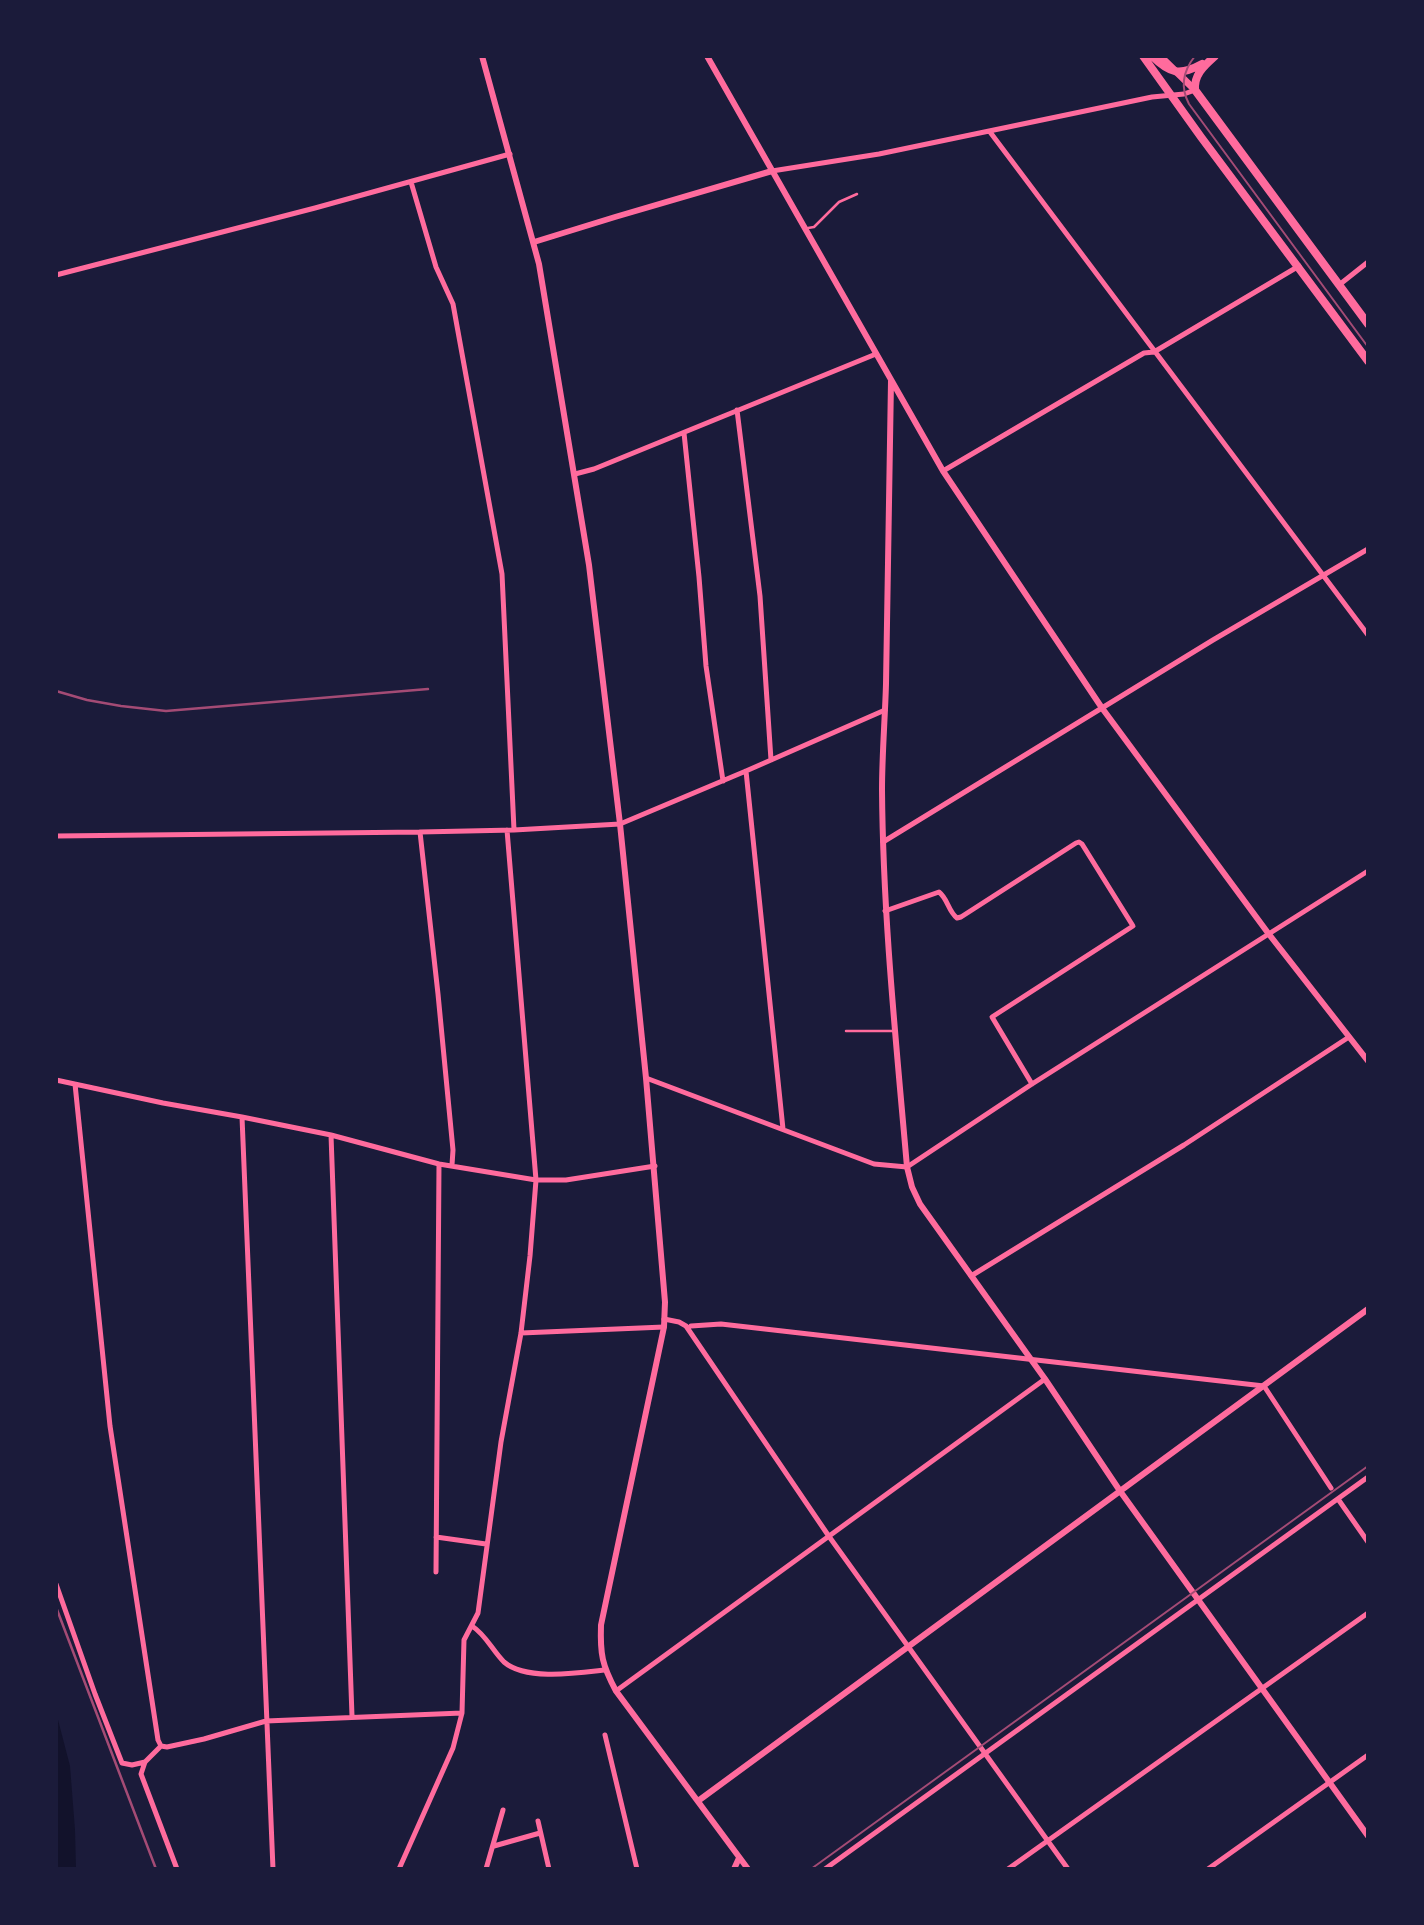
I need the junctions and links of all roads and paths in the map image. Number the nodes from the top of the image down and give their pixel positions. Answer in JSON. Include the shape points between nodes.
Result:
{"nodes":[{"id":1,"x":482,"y":56,"type":"edge"},
{"id":2,"x":707,"y":56,"type":"edge"},
{"id":3,"x":1143,"y":56,"type":"edge"},
{"id":4,"x":1152,"y":56,"type":"edge"},
{"id":5,"x":1160,"y":56,"type":"edge"},
{"id":6,"x":1214,"y":56,"type":"edge"},
{"id":7,"x":1176,"y":72,"type":"junction"},
{"id":8,"x":1195,"y":90,"type":"junction"},
{"id":9,"x":1171,"y":96,"type":"junction"},
{"id":10,"x":990,"y":132,"type":"junction"},
{"id":11,"x":510,"y":154,"type":"junction"},
{"id":12,"x":772,"y":172,"type":"junction"},
{"id":13,"x":411,"y":182,"type":"junction"},
{"id":14,"x":857,"y":194,"type":"dead end"},
{"id":15,"x":805,"y":229,"type":"junction"},
{"id":16,"x":534,"y":242,"type":"junction"},
{"id":17,"x":1368,"y":262,"type":"edge"},
{"id":18,"x":1299,"y":266,"type":"junction"},
{"id":19,"x":56,"y":275,"type":"edge"},
{"id":20,"x":1339,"y":285,"type":"junction"},
{"id":21,"x":1368,"y":324,"type":"edge"},
{"id":22,"x":1154,"y":352,"type":"junction"},
{"id":23,"x":876,"y":354,"type":"junction"},
{"id":24,"x":1368,"y":360,"type":"edge"},
{"id":25,"x":891,"y":381,"type":"junction"},
{"id":26,"x":737,"y":411,"type":"junction"},
{"id":27,"x":684,"y":433,"type":"junction"},
{"id":28,"x":943,"y":471,"type":"junction"},
{"id":29,"x":575,"y":474,"type":"junction"},
{"id":30,"x":1368,"y":549,"type":"edge"},
{"id":31,"x":1323,"y":577,"type":"junction"},
{"id":32,"x":1368,"y":635,"type":"edge"},
{"id":33,"x":1102,"y":708,"type":"junction"},
{"id":34,"x":885,"y":710,"type":"junction"},
{"id":35,"x":771,"y":760,"type":"junction"},
{"id":36,"x":746,"y":771,"type":"junction"},
{"id":37,"x":723,"y":781,"type":"junction"},
{"id":38,"x":620,"y":824,"type":"junction"},
{"id":39,"x":507,"y":830,"type":"junction"},
{"id":40,"x":514,"y":830,"type":"junction"},
{"id":41,"x":420,"y":832,"type":"junction"},
{"id":42,"x":56,"y":836,"type":"edge"},
{"id":43,"x":883,"y":842,"type":"junction"},
{"id":44,"x":1368,"y":871,"type":"edge"},
{"id":45,"x":885,"y":911,"type":"junction"},
{"id":46,"x":1268,"y":933,"type":"junction"},
{"id":47,"x":846,"y":1031,"type":"dead end"},
{"id":48,"x":895,"y":1031,"type":"junction"},
{"id":49,"x":1349,"y":1037,"type":"junction"},
{"id":50,"x":1368,"y":1061,"type":"edge"},
{"id":51,"x":646,"y":1078,"type":"junction"},
{"id":52,"x":56,"y":1080,"type":"edge"},
{"id":53,"x":75,"y":1084,"type":"junction"},
{"id":54,"x":1032,"y":1084,"type":"junction"},
{"id":55,"x":242,"y":1117,"type":"junction"},
{"id":56,"x":783,"y":1129,"type":"junction"},
{"id":57,"x":331,"y":1135,"type":"junction"},
{"id":58,"x":439,"y":1164,"type":"junction"},
{"id":59,"x":452,"y":1165,"type":"junction"},
{"id":60,"x":655,"y":1166,"type":"junction"},
{"id":61,"x":907,"y":1167,"type":"junction"},
{"id":62,"x":536,"y":1180,"type":"junction"},
{"id":63,"x":971,"y":1276,"type":"junction"},
{"id":64,"x":1368,"y":1309,"type":"edge"},
{"id":65,"x":664,"y":1323,"type":"junction"},
{"id":66,"x":691,"y":1326,"type":"dead end"},
{"id":67,"x":521,"y":1333,"type":"junction"},
{"id":68,"x":1030,"y":1359,"type":"junction"},
{"id":69,"x":1045,"y":1379,"type":"junction"},
{"id":70,"x":1264,"y":1386,"type":"junction"},
{"id":71,"x":1368,"y":1477,"type":"edge"},
{"id":72,"x":1331,"y":1488,"type":"dead end"},
{"id":73,"x":1120,"y":1492,"type":"junction"},
{"id":74,"x":1338,"y":1499,"type":"junction"},
{"id":75,"x":828,"y":1535,"type":"junction"},
{"id":76,"x":436,"y":1538,"type":"junction"},
{"id":77,"x":1368,"y":1542,"type":"edge"},
{"id":78,"x":486,"y":1544,"type":"junction"},
{"id":79,"x":436,"y":1572,"type":"dead end"},
{"id":80,"x":56,"y":1584,"type":"edge"},
{"id":81,"x":1198,"y":1600,"type":"junction"},
{"id":82,"x":1368,"y":1613,"type":"edge"},
{"id":83,"x":472,"y":1626,"type":"junction"},
{"id":84,"x":908,"y":1646,"type":"junction"},
{"id":85,"x":605,"y":1670,"type":"junction"},
{"id":86,"x":1262,"y":1689,"type":"junction"},
{"id":87,"x":616,"y":1691,"type":"junction"},
{"id":88,"x":462,"y":1713,"type":"junction"},
{"id":89,"x":352,"y":1716,"type":"junction"},
{"id":90,"x":266,"y":1721,"type":"junction"},
{"id":91,"x":605,"y":1735,"type":"dead end"},
{"id":92,"x":161,"y":1745,"type":"junction"},
{"id":93,"x":985,"y":1753,"type":"junction"},
{"id":94,"x":1368,"y":1755,"type":"edge"},
{"id":95,"x":145,"y":1762,"type":"junction"},
{"id":96,"x":1330,"y":1783,"type":"junction"},
{"id":97,"x":698,"y":1801,"type":"junction"},
{"id":98,"x":503,"y":1810,"type":"dead end"},
{"id":99,"x":538,"y":1821,"type":"dead end"},
{"id":100,"x":540,"y":1833,"type":"junction"},
{"id":101,"x":1368,"y":1836,"type":"edge"},
{"id":102,"x":1048,"y":1841,"type":"junction"},
{"id":103,"x":494,"y":1846,"type":"junction"},
{"id":104,"x":739,"y":1857,"type":"junction"},
{"id":105,"x":177,"y":1869,"type":"edge"},
{"id":106,"x":273,"y":1869,"type":"edge"},
{"id":107,"x":399,"y":1869,"type":"edge"},
{"id":108,"x":486,"y":1869,"type":"edge"},
{"id":109,"x":549,"y":1869,"type":"edge"},
{"id":110,"x":637,"y":1869,"type":"edge"},
{"id":111,"x":734,"y":1869,"type":"edge"},
{"id":112,"x":748,"y":1869,"type":"edge"},
{"id":113,"x":825,"y":1869,"type":"edge"},
{"id":114,"x":1008,"y":1869,"type":"edge"},
{"id":115,"x":1068,"y":1869,"type":"edge"},
{"id":116,"x":1208,"y":1869,"type":"edge"}],
"edges":[{"from":1,"to":11,"type":"street"},
{"from":2,"to":12,"type":"street"},
{"from":3,"to":9,"type":"main road"},
{"from":4,"to":7,"type":"main road"},
{"from":5,"to":7,"type":"main road"},
{"from":6,"to":7,"type":"main road"},
{"from":6,"to":8,"type":"main road","via":[[1195,79]]},
{"from":7,"to":8,"type":"main road"},
{"from":8,"to":9,"type":"street"},
{"from":8,"to":20,"type":"main road"},
{"from":9,"to":10,"type":"street"},
{"from":9,"to":18,"type":"main road"},
{"from":10,"to":12,"type":"street"},
{"from":10,"to":22,"type":"street"},
{"from":11,"to":13,"type":"street"},
{"from":11,"to":16,"type":"street"},
{"from":12,"to":15,"type":"street"},
{"from":12,"to":16,"type":"street"},
{"from":13,"to":19,"type":"street"},
{"from":13,"to":40,"type":"street","via":[[436,267],[453,304],[502,574]]},
{"from":14,"to":15,"type":"lane"},
{"from":15,"to":23,"type":"street"},
{"from":16,"to":29,"type":"street"},
{"from":17,"to":20,"type":"street"},
{"from":18,"to":22,"type":"street"},
{"from":18,"to":24,"type":"main road"},
{"from":20,"to":21,"type":"main road"},
{"from":22,"to":28,"type":"street","via":[[1144,353]]},
{"from":22,"to":31,"type":"street"},
{"from":23,"to":25,"type":"street"},
{"from":23,"to":26,"type":"street"},
{"from":25,"to":28,"type":"street"},
{"from":25,"to":34,"type":"street"},
{"from":26,"to":27,"type":"street"},
{"from":26,"to":35,"type":"street","via":[[760,596]]},
{"from":27,"to":29,"type":"street"},
{"from":27,"to":37,"type":"street","via":[[706,666]]},
{"from":28,"to":33,"type":"street"},
{"from":29,"to":38,"type":"street"},
{"from":30,"to":31,"type":"street"},
{"from":31,"to":32,"type":"street"},
{"from":31,"to":33,"type":"street"},
{"from":33,"to":43,"type":"street"},
{"from":33,"to":46,"type":"street"},
{"from":34,"to":35,"type":"street"},
{"from":34,"to":43,"type":"street"},
{"from":35,"to":36,"type":"street"},
{"from":36,"to":37,"type":"street"},
{"from":36,"to":56,"type":"street"},
{"from":37,"to":38,"type":"street"},
{"from":38,"to":40,"type":"street"},
{"from":38,"to":51,"type":"street"},
{"from":39,"to":40,"type":"street"},
{"from":39,"to":41,"type":"street"},
{"from":39,"to":62,"type":"street"},
{"from":41,"to":42,"type":"street"},
{"from":41,"to":59,"type":"street"},
{"from":43,"to":45,"type":"street"},
{"from":44,"to":46,"type":"street"},
{"from":45,"to":48,"type":"street"},
{"from":45,"to":54,"type":"street","via":[[939,892],[952,914],[961,917],[1076,843],[1082,844],[1133,926],[992,1017]]},
{"from":46,"to":49,"type":"street"},
{"from":46,"to":54,"type":"street"},
{"from":47,"to":48,"type":"lane"},
{"from":48,"to":61,"type":"street"},
{"from":49,"to":50,"type":"street"},
{"from":49,"to":63,"type":"street"},
{"from":51,"to":56,"type":"street"},
{"from":51,"to":60,"type":"street"},
{"from":52,"to":53,"type":"street"},
{"from":53,"to":55,"type":"street"},
{"from":53,"to":92,"type":"street","via":[[110,1426]]},
{"from":54,"to":61,"type":"street"},
{"from":55,"to":57,"type":"street"},
{"from":55,"to":90,"type":"street"},
{"from":56,"to":61,"type":"street","via":[[874,1164]]},
{"from":57,"to":58,"type":"street"},
{"from":57,"to":89,"type":"street"},
{"from":58,"to":59,"type":"street"},
{"from":58,"to":76,"type":"street"},
{"from":59,"to":62,"type":"street"},
{"from":60,"to":62,"type":"street","via":[[566,1180]]},
{"from":60,"to":65,"type":"street"},
{"from":61,"to":63,"type":"street","via":[[920,1204]]},
{"from":62,"to":67,"type":"street"},
{"from":63,"to":68,"type":"street"},
{"from":64,"to":70,"type":"street"},
{"from":65,"to":67,"type":"street"},
{"from":65,"to":75,"type":"street","via":[[686,1326]]},
{"from":65,"to":85,"type":"street","via":[[601,1625]]},
{"from":66,"to":68,"type":"street","via":[[721,1324]]},
{"from":67,"to":78,"type":"street"},
{"from":68,"to":69,"type":"street"},
{"from":68,"to":70,"type":"street"},
{"from":69,"to":73,"type":"street"},
{"from":69,"to":75,"type":"street"},
{"from":70,"to":72,"type":"street"},
{"from":70,"to":73,"type":"street"},
{"from":71,"to":74,"type":"street"},
{"from":73,"to":81,"type":"street"},
{"from":73,"to":84,"type":"street"},
{"from":74,"to":77,"type":"street"},
{"from":74,"to":81,"type":"street"},
{"from":75,"to":84,"type":"street"},
{"from":75,"to":87,"type":"street"},
{"from":76,"to":78,"type":"street"},
{"from":76,"to":79,"type":"street"},
{"from":78,"to":83,"type":"street","via":[[478,1613]]},
{"from":80,"to":95,"type":"street","via":[[122,1763]]},
{"from":81,"to":86,"type":"street"},
{"from":81,"to":93,"type":"street"},
{"from":82,"to":86,"type":"street"},
{"from":83,"to":85,"type":"street","via":[[506,1664],[536,1675]]},
{"from":83,"to":88,"type":"street","via":[[464,1640]]},
{"from":84,"to":93,"type":"street"},
{"from":84,"to":97,"type":"street"},
{"from":85,"to":87,"type":"street"},
{"from":86,"to":96,"type":"street"},
{"from":86,"to":102,"type":"street"},
{"from":87,"to":97,"type":"street"},
{"from":88,"to":89,"type":"street"},
{"from":88,"to":107,"type":"street","via":[[453,1748]]},
{"from":89,"to":90,"type":"street"},
{"from":90,"to":92,"type":"street","via":[[204,1739]]},
{"from":90,"to":106,"type":"street"},
{"from":91,"to":110,"type":"street"},
{"from":92,"to":95,"type":"street"},
{"from":93,"to":102,"type":"street"},
{"from":93,"to":113,"type":"street"},
{"from":94,"to":96,"type":"street"},
{"from":95,"to":105,"type":"street","via":[[141,1774]]},
{"from":96,"to":101,"type":"street"},
{"from":96,"to":116,"type":"street"},
{"from":97,"to":104,"type":"street"},
{"from":98,"to":103,"type":"street"},
{"from":99,"to":100,"type":"street"},
{"from":100,"to":103,"type":"street"},
{"from":100,"to":109,"type":"street"},
{"from":102,"to":114,"type":"street"},
{"from":102,"to":115,"type":"street"},
{"from":103,"to":108,"type":"street"},
{"from":104,"to":111,"type":"street"},
{"from":104,"to":112,"type":"street"}]}
